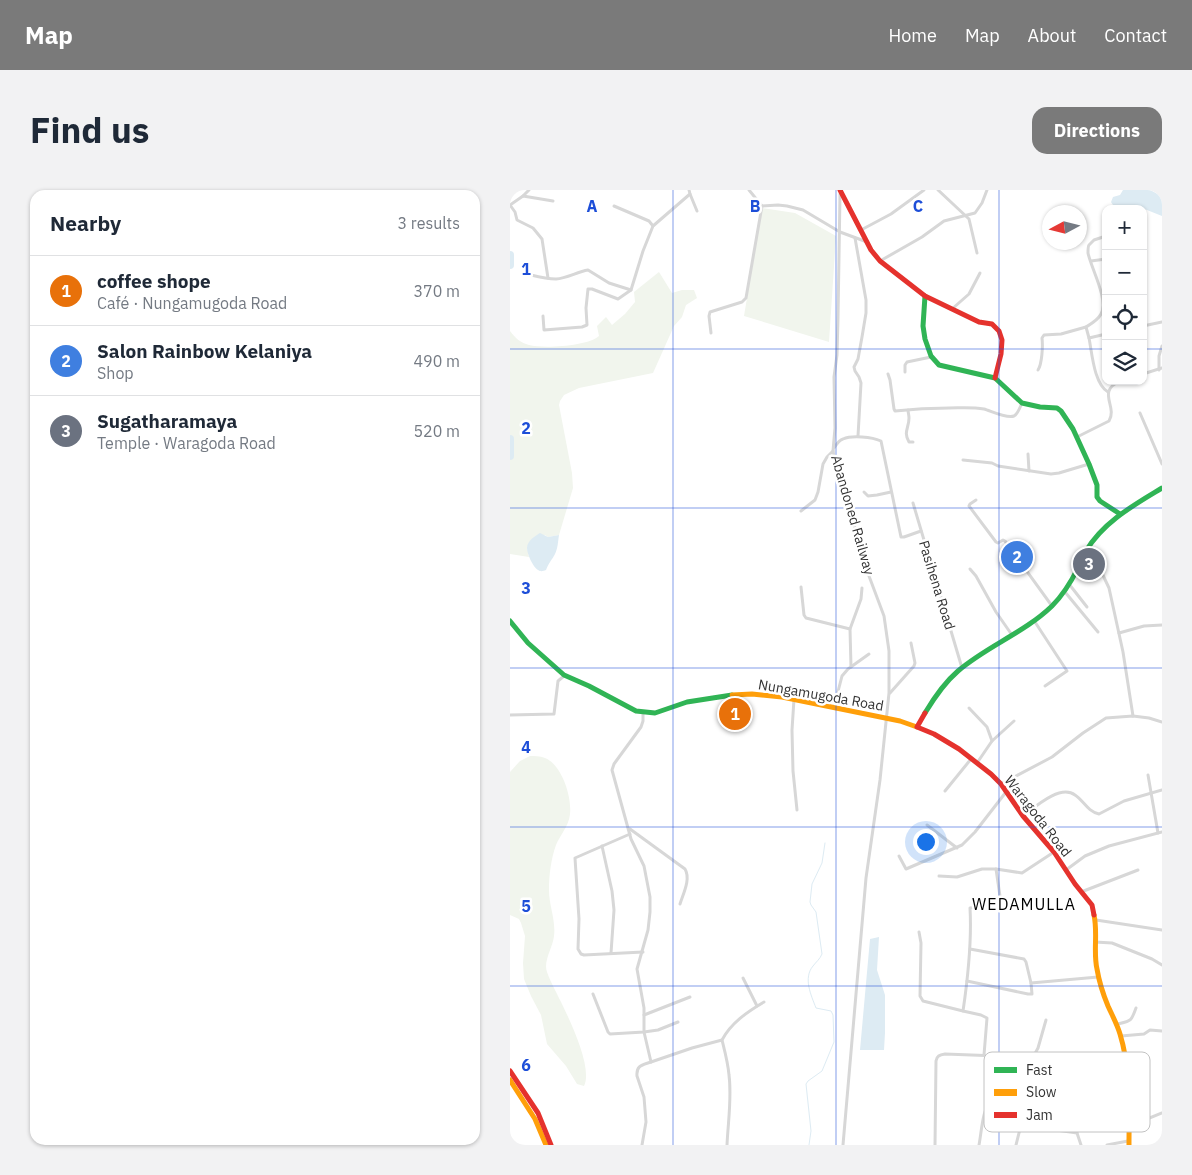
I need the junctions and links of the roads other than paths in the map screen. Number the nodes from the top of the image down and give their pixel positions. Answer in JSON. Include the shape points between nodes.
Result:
{"nodes":[{"id":1,"x":529,"y":190,"type":"edge"},
{"id":2,"x":749,"y":190,"type":"edge"},
{"id":3,"x":840,"y":190,"type":"edge"},
{"id":4,"x":924,"y":190,"type":"edge"},
{"id":5,"x":938,"y":190,"type":"edge"},
{"id":6,"x":987,"y":190,"type":"edge"},
{"id":7,"x":1157,"y":190,"type":"edge"},
{"id":8,"x":690,"y":192,"type":"edge"},
{"id":9,"x":1162,"y":192,"type":"edge"},
{"id":10,"x":524,"y":196,"type":"junction"},
{"id":11,"x":553,"y":201,"type":"dead end"},
{"id":12,"x":510,"y":205,"type":"edge"},
{"id":13,"x":614,"y":206,"type":"dead end"},
{"id":14,"x":762,"y":206,"type":"junction"},
{"id":15,"x":697,"y":211,"type":"dead end"},
{"id":16,"x":965,"y":215,"type":"junction"},
{"id":17,"x":653,"y":226,"type":"junction"},
{"id":18,"x":860,"y":230,"type":"junction"},
{"id":19,"x":840,"y":232,"type":"junction"},
{"id":20,"x":1102,"y":237,"type":"edge"},
{"id":21,"x":855,"y":238,"type":"junction"},
{"id":22,"x":867,"y":242,"type":"junction"},
{"id":23,"x":977,"y":253,"type":"dead end"},
{"id":24,"x":1102,"y":260,"type":"edge"},
{"id":25,"x":880,"y":261,"type":"junction"},
{"id":26,"x":1091,"y":261,"type":"junction"},
{"id":27,"x":980,"y":273,"type":"dead end"},
{"id":28,"x":531,"y":275,"type":"dead end"},
{"id":29,"x":548,"y":278,"type":"junction"},
{"id":30,"x":631,"y":290,"type":"junction"},
{"id":31,"x":925,"y":296,"type":"junction"},
{"id":32,"x":952,"y":309,"type":"junction"},
{"id":33,"x":543,"y":316,"type":"dead end"},
{"id":34,"x":1162,"y":322,"type":"edge"},
{"id":35,"x":1147,"y":325,"type":"edge"},
{"id":36,"x":1086,"y":327,"type":"junction"},
{"id":37,"x":711,"y":333,"type":"dead end"},
{"id":38,"x":1102,"y":335,"type":"edge"},
{"id":39,"x":1089,"y":338,"type":"junction"},
{"id":40,"x":1162,"y":346,"type":"edge"},
{"id":41,"x":932,"y":356,"type":"junction"},
{"id":42,"x":1161,"y":369,"type":"edge"},
{"id":43,"x":1038,"y":370,"type":"dead end"},
{"id":44,"x":905,"y":372,"type":"dead end"},
{"id":45,"x":1147,"y":373,"type":"edge"},
{"id":46,"x":888,"y":374,"type":"dead end"},
{"id":47,"x":995,"y":378,"type":"junction"},
{"id":48,"x":1113,"y":385,"type":"edge"},
{"id":49,"x":1108,"y":392,"type":"junction"},
{"id":50,"x":1022,"y":403,"type":"junction"},
{"id":51,"x":908,"y":410,"type":"junction"},
{"id":52,"x":1140,"y":413,"type":"dead end"},
{"id":53,"x":858,"y":436,"type":"junction"},
{"id":54,"x":1077,"y":437,"type":"junction"},
{"id":55,"x":913,"y":442,"type":"dead end"},
{"id":56,"x":833,"y":450,"type":"junction"},
{"id":57,"x":1028,"y":454,"type":"dead end"},
{"id":58,"x":963,"y":460,"type":"dead end"},
{"id":59,"x":1089,"y":464,"type":"junction"},
{"id":60,"x":1162,"y":464,"type":"edge"},
{"id":61,"x":1029,"y":471,"type":"junction"},
{"id":62,"x":1162,"y":488,"type":"edge"},
{"id":63,"x":864,"y":492,"type":"dead end"},
{"id":64,"x":891,"y":492,"type":"junction"},
{"id":65,"x":976,"y":500,"type":"dead end"},
{"id":66,"x":913,"y":503,"type":"dead end"},
{"id":67,"x":801,"y":510,"type":"dead end"},
{"id":68,"x":1120,"y":514,"type":"junction"},
{"id":69,"x":921,"y":532,"type":"junction"},
{"id":70,"x":1085,"y":551,"type":"junction"},
{"id":71,"x":970,"y":569,"type":"dead end"},
{"id":72,"x":1069,"y":584,"type":"junction"},
{"id":73,"x":802,"y":587,"type":"dead end"},
{"id":74,"x":862,"y":588,"type":"dead end"},
{"id":75,"x":1065,"y":592,"type":"junction"},
{"id":76,"x":1052,"y":606,"type":"junction"},
{"id":77,"x":1087,"y":607,"type":"dead end"},
{"id":78,"x":1034,"y":621,"type":"junction"},
{"id":79,"x":511,"y":624,"type":"edge"},
{"id":80,"x":1162,"y":625,"type":"edge"},
{"id":81,"x":850,"y":629,"type":"junction"},
{"id":82,"x":1098,"y":632,"type":"dead end"},
{"id":83,"x":1119,"y":633,"type":"junction"},
{"id":84,"x":1012,"y":635,"type":"junction"},
{"id":85,"x":911,"y":643,"type":"dead end"},
{"id":86,"x":869,"y":654,"type":"dead end"},
{"id":87,"x":851,"y":667,"type":"junction"},
{"id":88,"x":962,"y":668,"type":"junction"},
{"id":89,"x":564,"y":675,"type":"junction"},
{"id":90,"x":1045,"y":686,"type":"dead end"},
{"id":91,"x":889,"y":693,"type":"junction"},
{"id":92,"x":794,"y":699,"type":"junction"},
{"id":93,"x":834,"y":708,"type":"junction"},
{"id":94,"x":969,"y":708,"type":"dead end"},
{"id":95,"x":643,"y":712,"type":"junction"},
{"id":96,"x":510,"y":715,"type":"edge"},
{"id":97,"x":1133,"y":716,"type":"junction"},
{"id":98,"x":886,"y":718,"type":"junction"},
{"id":99,"x":1014,"y":721,"type":"dead end"},
{"id":100,"x":1162,"y":722,"type":"edge"},
{"id":101,"x":917,"y":727,"type":"junction"},
{"id":102,"x":992,"y":741,"type":"junction"},
{"id":103,"x":971,"y":759,"type":"junction"},
{"id":104,"x":977,"y":763,"type":"junction"},
{"id":105,"x":1148,"y":775,"type":"dead end"},
{"id":106,"x":1001,"y":784,"type":"junction"},
{"id":107,"x":1162,"y":790,"type":"edge"},
{"id":108,"x":945,"y":791,"type":"dead end"},
{"id":109,"x":1006,"y":792,"type":"junction"},
{"id":110,"x":1152,"y":793,"type":"junction"},
{"id":111,"x":798,"y":810,"type":"dead end"},
{"id":112,"x":1024,"y":816,"type":"junction"},
{"id":113,"x":926,"y":825,"type":"dead end"},
{"id":114,"x":629,"y":829,"type":"junction"},
{"id":115,"x":1160,"y":832,"type":"edge"},
{"id":116,"x":630,"y":834,"type":"junction"},
{"id":117,"x":602,"y":846,"type":"junction"},
{"id":118,"x":957,"y":848,"type":"junction"},
{"id":119,"x":1054,"y":852,"type":"junction"},
{"id":120,"x":899,"y":856,"type":"dead end"},
{"id":121,"x":996,"y":869,"type":"junction"},
{"id":122,"x":1138,"y":870,"type":"dead end"},
{"id":123,"x":1066,"y":871,"type":"junction"},
{"id":124,"x":939,"y":876,"type":"dead end"},
{"id":125,"x":1081,"y":892,"type":"junction"},
{"id":126,"x":680,"y":904,"type":"dead end"},
{"id":127,"x":1095,"y":920,"type":"junction"},
{"id":128,"x":1162,"y":930,"type":"edge"},
{"id":129,"x":919,"y":932,"type":"dead end"},
{"id":130,"x":1096,"y":942,"type":"junction"},
{"id":131,"x":970,"y":949,"type":"junction"},
{"id":132,"x":643,"y":952,"type":"junction"},
{"id":133,"x":611,"y":953,"type":"junction"},
{"id":134,"x":1162,"y":965,"type":"edge"},
{"id":135,"x":1098,"y":977,"type":"junction"},
{"id":136,"x":743,"y":978,"type":"dead end"},
{"id":137,"x":967,"y":981,"type":"junction"},
{"id":138,"x":1031,"y":983,"type":"junction"},
{"id":139,"x":593,"y":994,"type":"dead end"},
{"id":140,"x":690,"y":998,"type":"dead end"},
{"id":141,"x":764,"y":1002,"type":"dead end"},
{"id":142,"x":757,"y":1006,"type":"junction"},
{"id":143,"x":1136,"y":1008,"type":"dead end"},
{"id":144,"x":963,"y":1011,"type":"junction"},
{"id":145,"x":644,"y":1015,"type":"junction"},
{"id":146,"x":1046,"y":1020,"type":"dead end"},
{"id":147,"x":678,"y":1022,"type":"dead end"},
{"id":148,"x":1117,"y":1024,"type":"junction"},
{"id":149,"x":1162,"y":1031,"type":"edge"},
{"id":150,"x":644,"y":1032,"type":"junction"},
{"id":151,"x":1121,"y":1036,"type":"junction"},
{"id":152,"x":722,"y":1040,"type":"junction"},
{"id":153,"x":984,"y":1052,"type":"edge"},
{"id":154,"x":1036,"y":1052,"type":"edge"},
{"id":155,"x":1124,"y":1052,"type":"edge"},
{"id":156,"x":984,"y":1055,"type":"edge"},
{"id":157,"x":651,"y":1062,"type":"junction"},
{"id":158,"x":510,"y":1070,"type":"edge"},
{"id":159,"x":510,"y":1080,"type":"edge"},
{"id":160,"x":1162,"y":1113,"type":"edge"},
{"id":161,"x":984,"y":1114,"type":"edge"},
{"id":162,"x":1150,"y":1118,"type":"edge"},
{"id":163,"x":1019,"y":1132,"type":"edge"},
{"id":164,"x":1070,"y":1132,"type":"edge"},
{"id":165,"x":1077,"y":1133,"type":"joint"},
{"id":166,"x":1129,"y":1143,"type":"edge"},
{"id":167,"x":546,"y":1145,"type":"edge"},
{"id":168,"x":551,"y":1145,"type":"edge"},
{"id":169,"x":642,"y":1145,"type":"edge"},
{"id":170,"x":727,"y":1145,"type":"edge"},
{"id":171,"x":843,"y":1145,"type":"edge"},
{"id":172,"x":935,"y":1145,"type":"edge"},
{"id":173,"x":979,"y":1145,"type":"edge"},
{"id":174,"x":1016,"y":1145,"type":"edge"},
{"id":175,"x":1080,"y":1145,"type":"edge"},
{"id":176,"x":1107,"y":1145,"type":"edge"}],
"edges":[{"from":1,"to":10,"type":"street"},
{"from":2,"to":14,"type":"street"},
{"from":3,"to":18,"type":"main road"},
{"from":3,"to":19,"type":"street","name":"Abandoned Railway"},
{"from":4,"to":18,"type":"street","via":[[891,214]]},
{"from":5,"to":16,"type":"street"},
{"from":6,"to":16,"type":"street","via":[[979,209]]},
{"from":7,"to":9,"type":"street"},
{"from":8,"to":15,"type":"street"},
{"from":8,"to":17,"type":"street"},
{"from":10,"to":11,"type":"street"},
{"from":10,"to":12,"type":"street"},
{"from":12,"to":29,"type":"street","via":[[517,220],[533,228],[542,238]]},
{"from":13,"to":17,"type":"street","via":[[649,221]]},
{"from":14,"to":19,"type":"street","via":[[778,205],[803,210]]},
{"from":14,"to":37,"type":"street","via":[[746,298],[710,312]]},
{"from":16,"to":23,"type":"street","via":[[969,219]]},
{"from":16,"to":25,"type":"street","via":[[944,221]]},
{"from":17,"to":30,"type":"street"},
{"from":18,"to":22,"type":"main road"},
{"from":19,"to":21,"type":"street"},
{"from":19,"to":56,"type":"street","name":"Abandoned Railway"},
{"from":20,"to":26,"type":"street","via":[[1088,245]]},
{"from":21,"to":22,"type":"street"},
{"from":21,"to":53,"type":"street","via":[[866,300],[862,337],[854,367],[861,383]]},
{"from":22,"to":25,"type":"main road"},
{"from":24,"to":26,"type":"street"},
{"from":25,"to":31,"type":"main road"},
{"from":26,"to":36,"type":"street","via":[[1104,305],[1101,314]]},
{"from":27,"to":32,"type":"street","via":[[969,294]]},
{"from":28,"to":29,"type":"street"},
{"from":29,"to":30,"type":"street","via":[[588,270],[609,283]]},
{"from":30,"to":33,"type":"street","via":[[618,299],[588,289],[587,326],[544,330]]},
{"from":31,"to":32,"type":"main road"},
{"from":31,"to":41,"type":"main road","via":[[922,326]]},
{"from":32,"to":47,"type":"main road","via":[[979,322],[992,324],[999,331],[1001,354]]},
{"from":34,"to":35,"type":"street"},
{"from":36,"to":39,"type":"street"},
{"from":36,"to":43,"type":"street","via":[[1044,335]]},
{"from":38,"to":39,"type":"street"},
{"from":39,"to":49,"type":"street","via":[[1100,384]]},
{"from":40,"to":42,"type":"street","via":[[1159,356]]},
{"from":41,"to":44,"type":"street","via":[[906,362]]},
{"from":41,"to":47,"type":"main road","via":[[939,364]]},
{"from":42,"to":45,"type":"street"},
{"from":46,"to":51,"type":"street","via":[[894,410]]},
{"from":47,"to":50,"type":"main road"},
{"from":48,"to":49,"type":"street"},
{"from":49,"to":54,"type":"street","via":[[1109,422]]},
{"from":50,"to":51,"type":"street","via":[[1012,417],[972,408]]},
{"from":50,"to":54,"type":"main road","via":[[1061,411]]},
{"from":51,"to":55,"type":"street","via":[[906,439]]},
{"from":52,"to":60,"type":"street"},
{"from":53,"to":56,"type":"street","via":[[842,439]]},
{"from":53,"to":64,"type":"street","via":[[881,441]]},
{"from":54,"to":59,"type":"main road"},
{"from":56,"to":67,"type":"street","via":[[822,464],[815,500]]},
{"from":56,"to":91,"type":"street","name":"Abandoned Railway","via":[[866,568],[884,616],[889,651]]},
{"from":57,"to":61,"type":"street"},
{"from":58,"to":61,"type":"street"},
{"from":59,"to":61,"type":"street","via":[[1060,473]]},
{"from":59,"to":68,"type":"main road","via":[[1097,485],[1097,497]]},
{"from":62,"to":68,"type":"main road"},
{"from":63,"to":64,"type":"street","via":[[868,496]]},
{"from":64,"to":69,"type":"street","via":[[901,537]]},
{"from":65,"to":76,"type":"street","via":[[969,506],[996,542],[1005,540]]},
{"from":66,"to":69,"type":"street","name":"Pasihena Road"},
{"from":68,"to":70,"type":"main road"},
{"from":69,"to":88,"type":"street","name":"Pasihena Road"},
{"from":70,"to":72,"type":"main road"},
{"from":70,"to":83,"type":"street","via":[[1101,571],[1109,588]]},
{"from":71,"to":84,"type":"street"},
{"from":72,"to":75,"type":"main road"},
{"from":72,"to":77,"type":"street"},
{"from":73,"to":81,"type":"street","via":[[806,618]]},
{"from":74,"to":81,"type":"street"},
{"from":75,"to":76,"type":"main road"},
{"from":75,"to":82,"type":"street"},
{"from":76,"to":78,"type":"main road"},
{"from":78,"to":84,"type":"main road"},
{"from":78,"to":90,"type":"street","via":[[1067,671]]},
{"from":79,"to":89,"type":"main road","name":"Nungamugoda Road"},
{"from":80,"to":83,"type":"street"},
{"from":81,"to":87,"type":"street"},
{"from":83,"to":97,"type":"street"},
{"from":84,"to":88,"type":"main road"},
{"from":85,"to":91,"type":"street","via":[[914,666]]},
{"from":86,"to":87,"type":"street"},
{"from":87,"to":93,"type":"street","via":[[842,676]]},
{"from":88,"to":101,"type":"main road","via":[[927,707]]},
{"from":89,"to":95,"type":"main road","name":"Nungamugoda Road"},
{"from":89,"to":96,"type":"street","via":[[558,681],[554,714]]},
{"from":91,"to":98,"type":"street","name":"Abandoned Railway"},
{"from":92,"to":93,"type":"main road","name":"Nungamugoda Road"},
{"from":92,"to":95,"type":"main road","name":"Nungamugoda Road","via":[[752,694],[726,695],[687,702],[656,713]]},
{"from":92,"to":111,"type":"street","via":[[793,771]]},
{"from":93,"to":98,"type":"main road","name":"Nungamugoda Road"},
{"from":94,"to":102,"type":"street","via":[[987,727]]},
{"from":95,"to":114,"type":"street","via":[[641,727],[612,770]]},
{"from":97,"to":100,"type":"street"},
{"from":97,"to":106,"type":"street","via":[[1106,718],[1052,757]]},
{"from":98,"to":101,"type":"main road","name":"Nungamugoda Road"},
{"from":98,"to":171,"type":"street","name":"Abandoned Railway","via":[[866,878]]},
{"from":99,"to":102,"type":"street"},
{"from":101,"to":103,"type":"main road","name":"Waragoda Road","via":[[934,734]]},
{"from":102,"to":104,"type":"street"},
{"from":103,"to":104,"type":"main road","name":"Waragoda Road"},
{"from":103,"to":108,"type":"street"},
{"from":104,"to":106,"type":"main road","name":"Waragoda Road"},
{"from":105,"to":110,"type":"street"},
{"from":106,"to":109,"type":"main road","name":"Waragoda Road"},
{"from":107,"to":110,"type":"street"},
{"from":109,"to":112,"type":"main road","name":"Waragoda Road"},
{"from":109,"to":118,"type":"street","via":[[975,832]]},
{"from":110,"to":112,"type":"street","via":[[1124,801],[1099,814],[1088,809],[1074,794],[1057,793]]},
{"from":110,"to":115,"type":"street"},
{"from":112,"to":119,"type":"main road","name":"Waragoda Road"},
{"from":113,"to":118,"type":"street"},
{"from":114,"to":116,"type":"street"},
{"from":114,"to":126,"type":"street","via":[[685,869],[688,877]]},
{"from":115,"to":123,"type":"street","via":[[1109,846],[1085,856]]},
{"from":116,"to":117,"type":"street"},
{"from":116,"to":132,"type":"street","via":[[644,866],[650,897]]},
{"from":117,"to":133,"type":"street","via":[[614,910]]},
{"from":117,"to":133,"type":"street","via":[[575,858],[578,949],[584,955]]},
{"from":118,"to":120,"type":"street","via":[[906,868]]},
{"from":119,"to":121,"type":"street","via":[[1022,873]]},
{"from":119,"to":123,"type":"main road","name":"Waragoda Road"},
{"from":121,"to":124,"type":"street","via":[[982,869],[957,877]]},
{"from":121,"to":131,"type":"street","via":[[1001,902],[970,908]]},
{"from":122,"to":125,"type":"street"},
{"from":123,"to":125,"type":"main road","name":"Waragoda Road"},
{"from":125,"to":127,"type":"main road","name":"Waragoda Road","via":[[1092,905]]},
{"from":127,"to":128,"type":"street"},
{"from":127,"to":130,"type":"main road","name":"Waragoda Road"},
{"from":129,"to":144,"type":"street","via":[[920,996],[923,1001]]},
{"from":130,"to":134,"type":"street","via":[[1112,943]]},
{"from":130,"to":135,"type":"main road","name":"Waragoda Road"},
{"from":131,"to":137,"type":"street"},
{"from":131,"to":138,"type":"street","via":[[1024,959]]},
{"from":132,"to":133,"type":"street"},
{"from":132,"to":145,"type":"street","via":[[637,969]]},
{"from":135,"to":138,"type":"street"},
{"from":135,"to":148,"type":"main road","name":"Waragoda Road"},
{"from":136,"to":142,"type":"street"},
{"from":137,"to":138,"type":"street","via":[[1028,994],[1032,994]]},
{"from":137,"to":144,"type":"street"},
{"from":139,"to":150,"type":"street","via":[[610,1034]]},
{"from":140,"to":145,"type":"street"},
{"from":141,"to":142,"type":"street"},
{"from":142,"to":152,"type":"street","via":[[739,1019]]},
{"from":143,"to":148,"type":"street","via":[[1133,1019]]},
{"from":144,"to":153,"type":"street","via":[[987,1018]]},
{"from":145,"to":150,"type":"street"},
{"from":146,"to":154,"type":"street"},
{"from":147,"to":150,"type":"street"},
{"from":148,"to":151,"type":"main road","name":"Waragoda Road"},
{"from":149,"to":151,"type":"street"},
{"from":150,"to":157,"type":"street"},
{"from":151,"to":155,"type":"main road","name":"Waragoda Road"},
{"from":152,"to":157,"type":"street"},
{"from":152,"to":170,"type":"street","via":[[730,1089]]},
{"from":156,"to":172,"type":"street","via":[[945,1054],[937,1057]]},
{"from":157,"to":169,"type":"street","via":[[640,1066],[636,1072],[644,1097],[646,1122]]},
{"from":158,"to":168,"type":"main road","via":[[538,1113]]},
{"from":159,"to":167,"type":"main road","via":[[534,1116]]},
{"from":160,"to":162,"type":"street"},
{"from":161,"to":173,"type":"street"},
{"from":163,"to":174,"type":"street"},
{"from":164,"to":165,"type":"street"},
{"from":165,"to":175,"type":"street"},
{"from":166,"to":176,"type":"street"}]}
